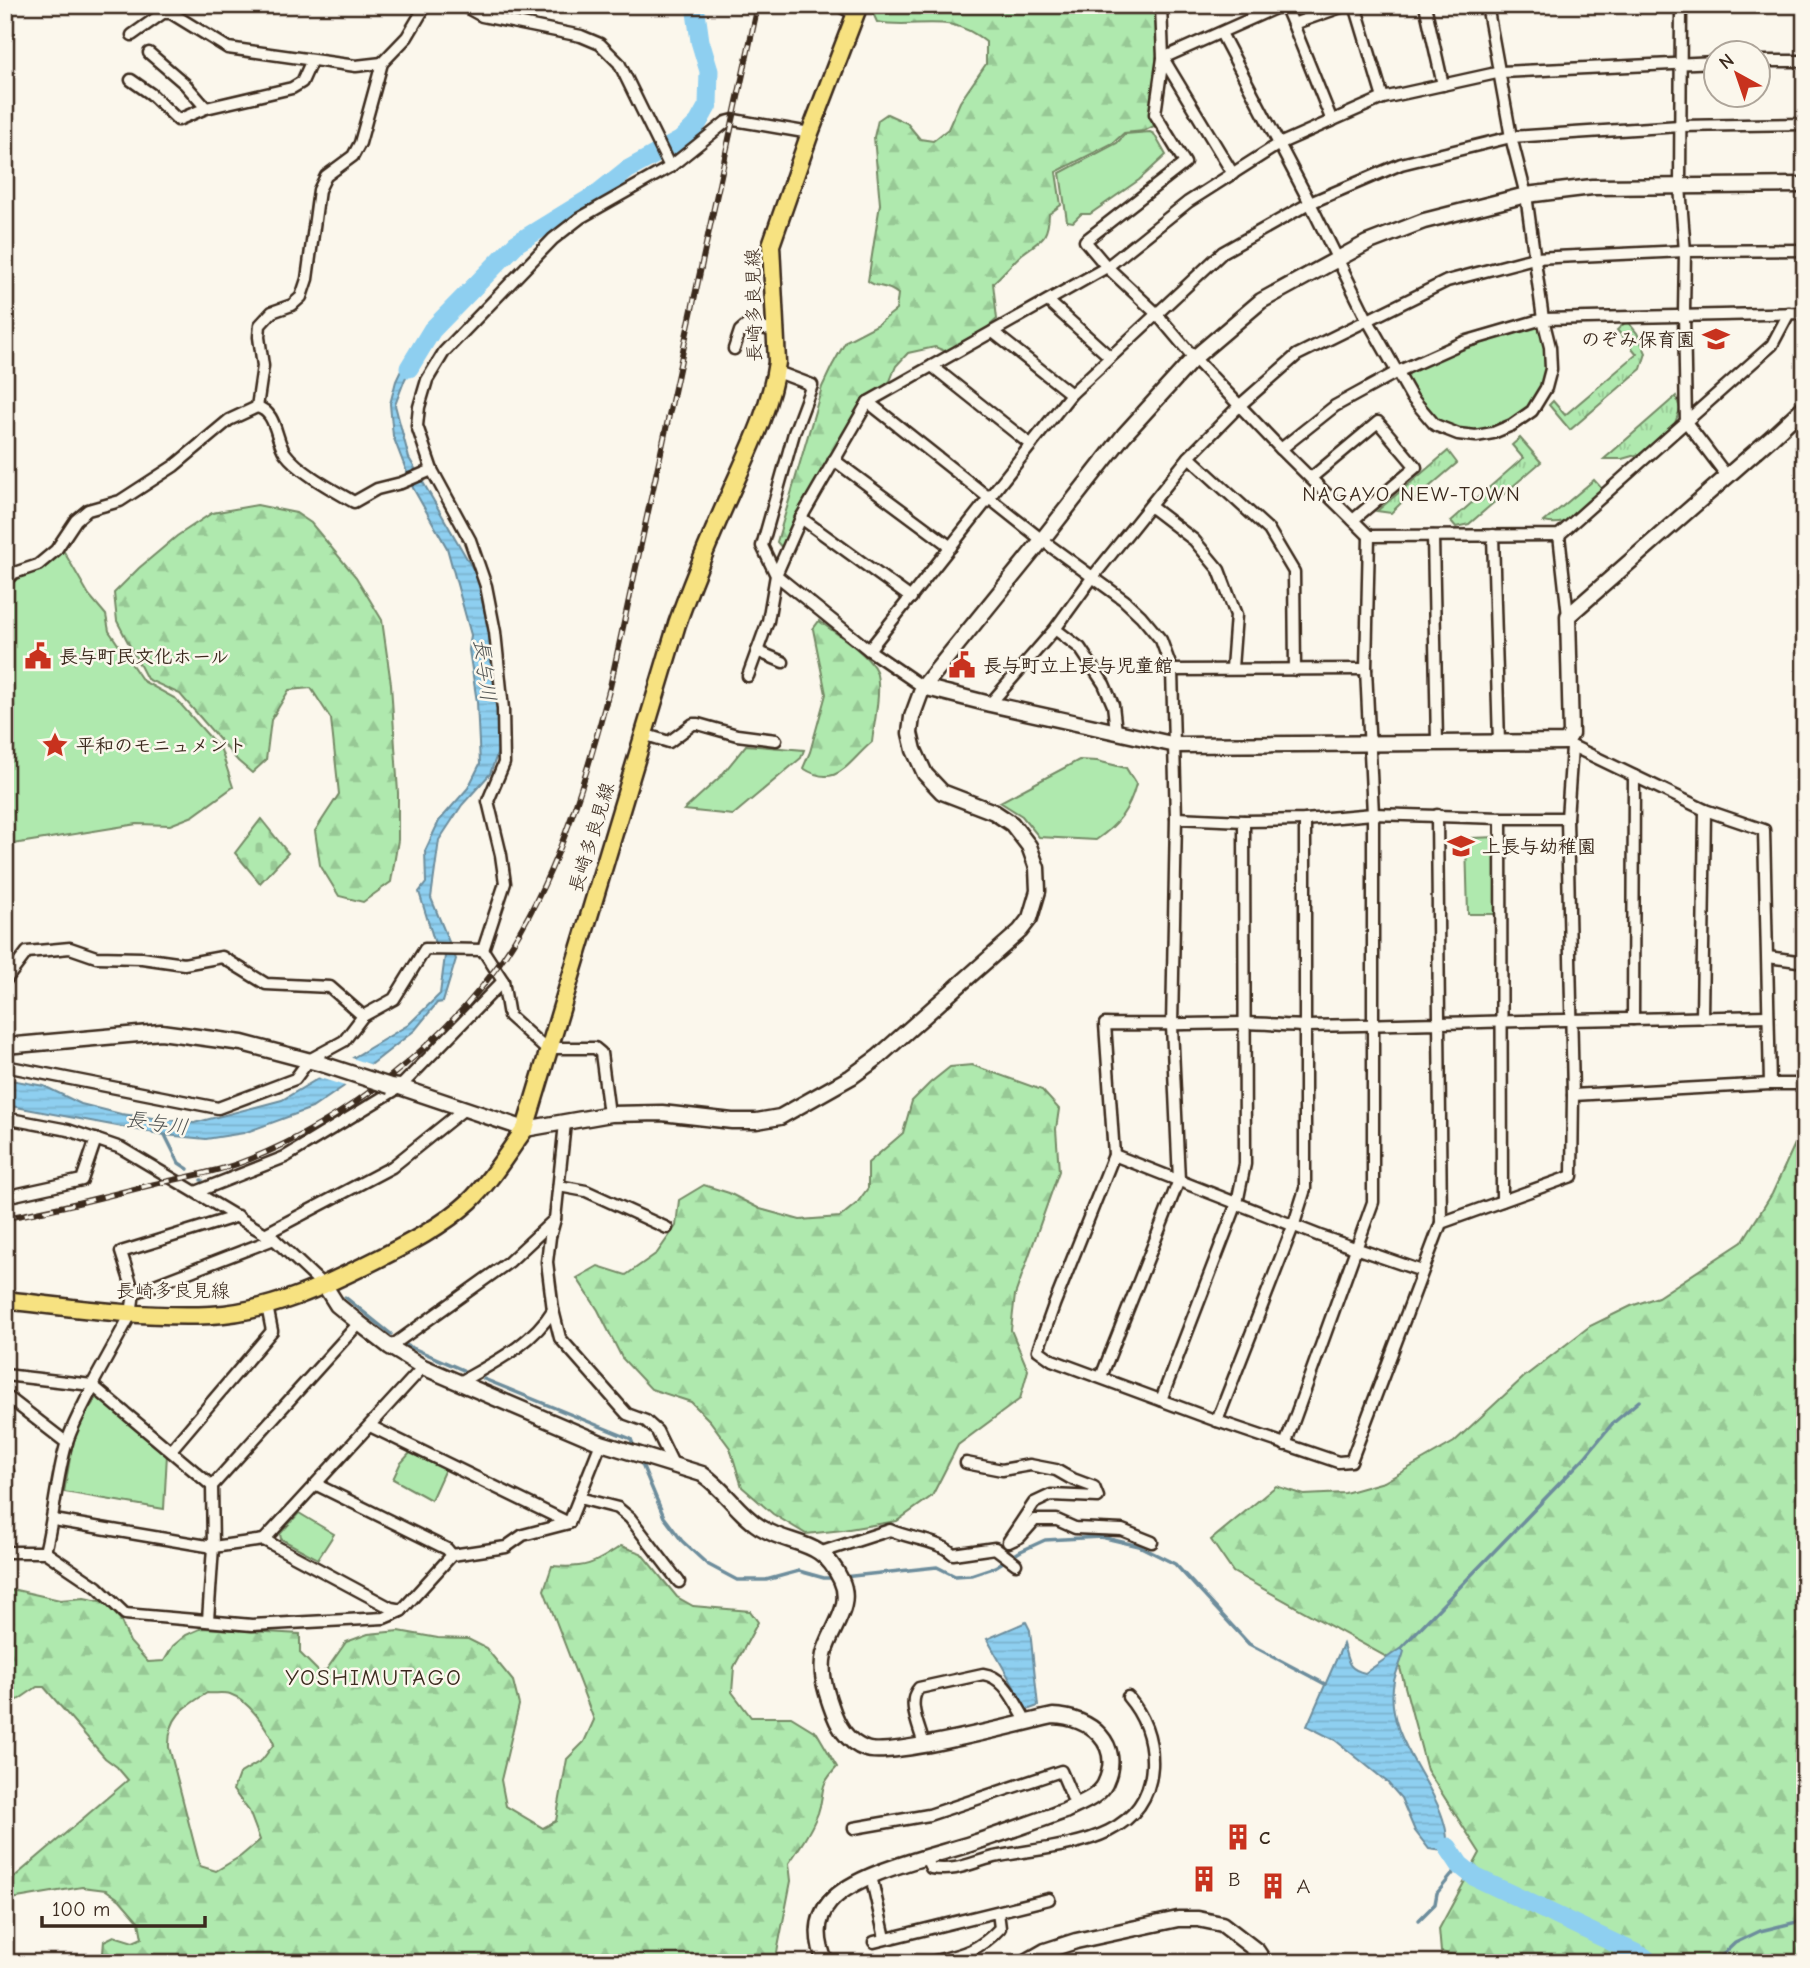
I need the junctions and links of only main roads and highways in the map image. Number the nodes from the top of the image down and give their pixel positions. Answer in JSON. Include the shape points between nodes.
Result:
{"nodes":[{"id":1,"x":857,"y":10,"type":"edge"},
{"id":2,"x":5,"y":1300,"type":"edge"}],
"edges":[{"from":1,"to":2,"type":"main road","name":"長崎多良見線","via":[[771,245],[774,381],[677,624],[525,1129],[470,1201],[439,1224],[324,1286],[267,1306],[213,1315],[131,1314]]}]}
